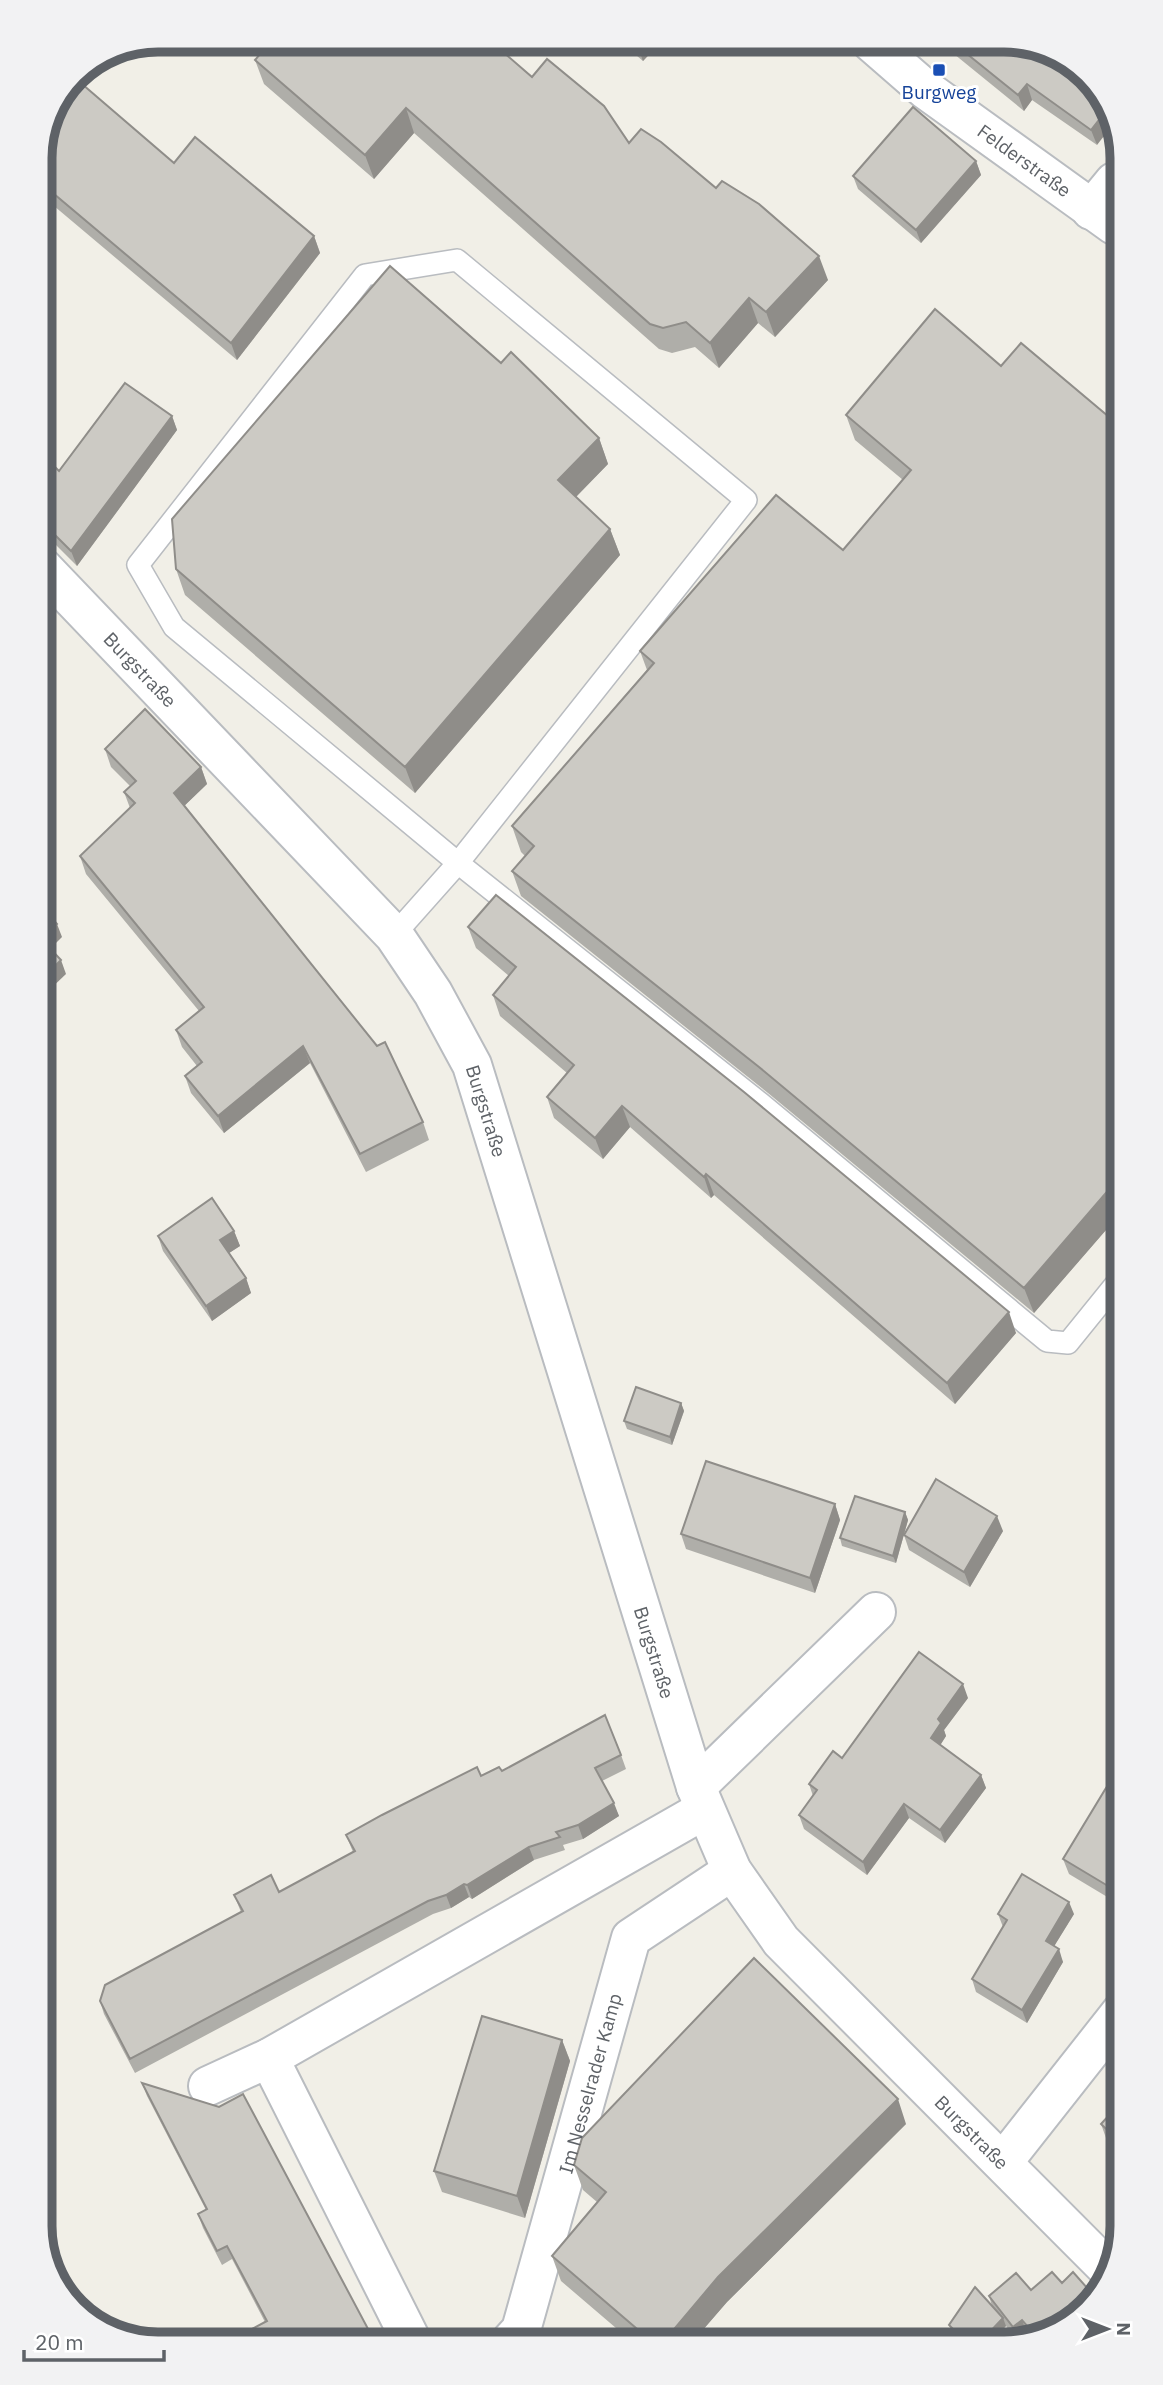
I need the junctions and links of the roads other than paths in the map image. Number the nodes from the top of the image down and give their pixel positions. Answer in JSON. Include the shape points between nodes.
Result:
{"nodes":[{"id":1,"x":883,"y":53,"type":"edge"},
{"id":2,"x":1106,"y":206,"type":"edge"},
{"id":3,"x":53,"y":578,"type":"edge"},
{"id":4,"x":458,"y":863,"type":"junction"},
{"id":5,"x":394,"y":935,"type":"junction"},
{"id":6,"x":1110,"y":1291,"type":"edge"},
{"id":7,"x":876,"y":1612,"type":"dead end"},
{"id":8,"x":700,"y":1799,"type":"junction"},
{"id":9,"x":732,"y":1871,"type":"junction"},
{"id":10,"x":1110,"y":2026,"type":"edge"},
{"id":11,"x":269,"y":2057,"type":"junction"},
{"id":12,"x":208,"y":2086,"type":"dead end"},
{"id":13,"x":1003,"y":2162,"type":"junction"},
{"id":14,"x":1104,"y":2264,"type":"edge"},
{"id":15,"x":407,"y":2332,"type":"edge"},
{"id":16,"x":519,"y":2332,"type":"edge"}],
"edges":[{"from":1,"to":2,"type":"street","name":"Felderstraße","via":[[925,89]]},
{"from":3,"to":5,"type":"street","name":"Burgstraße"},
{"from":4,"to":4,"type":"lane","via":[[746,500],[457,260],[365,275],[138,565],[174,627]]},
{"from":4,"to":5,"type":"lane"},
{"from":4,"to":6,"type":"lane","via":[[760,1103],[1047,1341],[1068,1343]]},
{"from":5,"to":8,"type":"street","name":"Burgstraße","via":[[433,993],[472,1065]]},
{"from":7,"to":8,"type":"street"},
{"from":8,"to":9,"type":"street","name":"Burgstraße"},
{"from":8,"to":11,"type":"street"},
{"from":9,"to":13,"type":"street","name":"Burgstraße","via":[[781,1941]]},
{"from":9,"to":16,"type":"street","name":"Im Nesselrader Kamp","via":[[631,1938]]},
{"from":10,"to":13,"type":"street"},
{"from":11,"to":12,"type":"street"},
{"from":11,"to":15,"type":"street"},
{"from":13,"to":14,"type":"street","name":"Burgstraße"}]}
